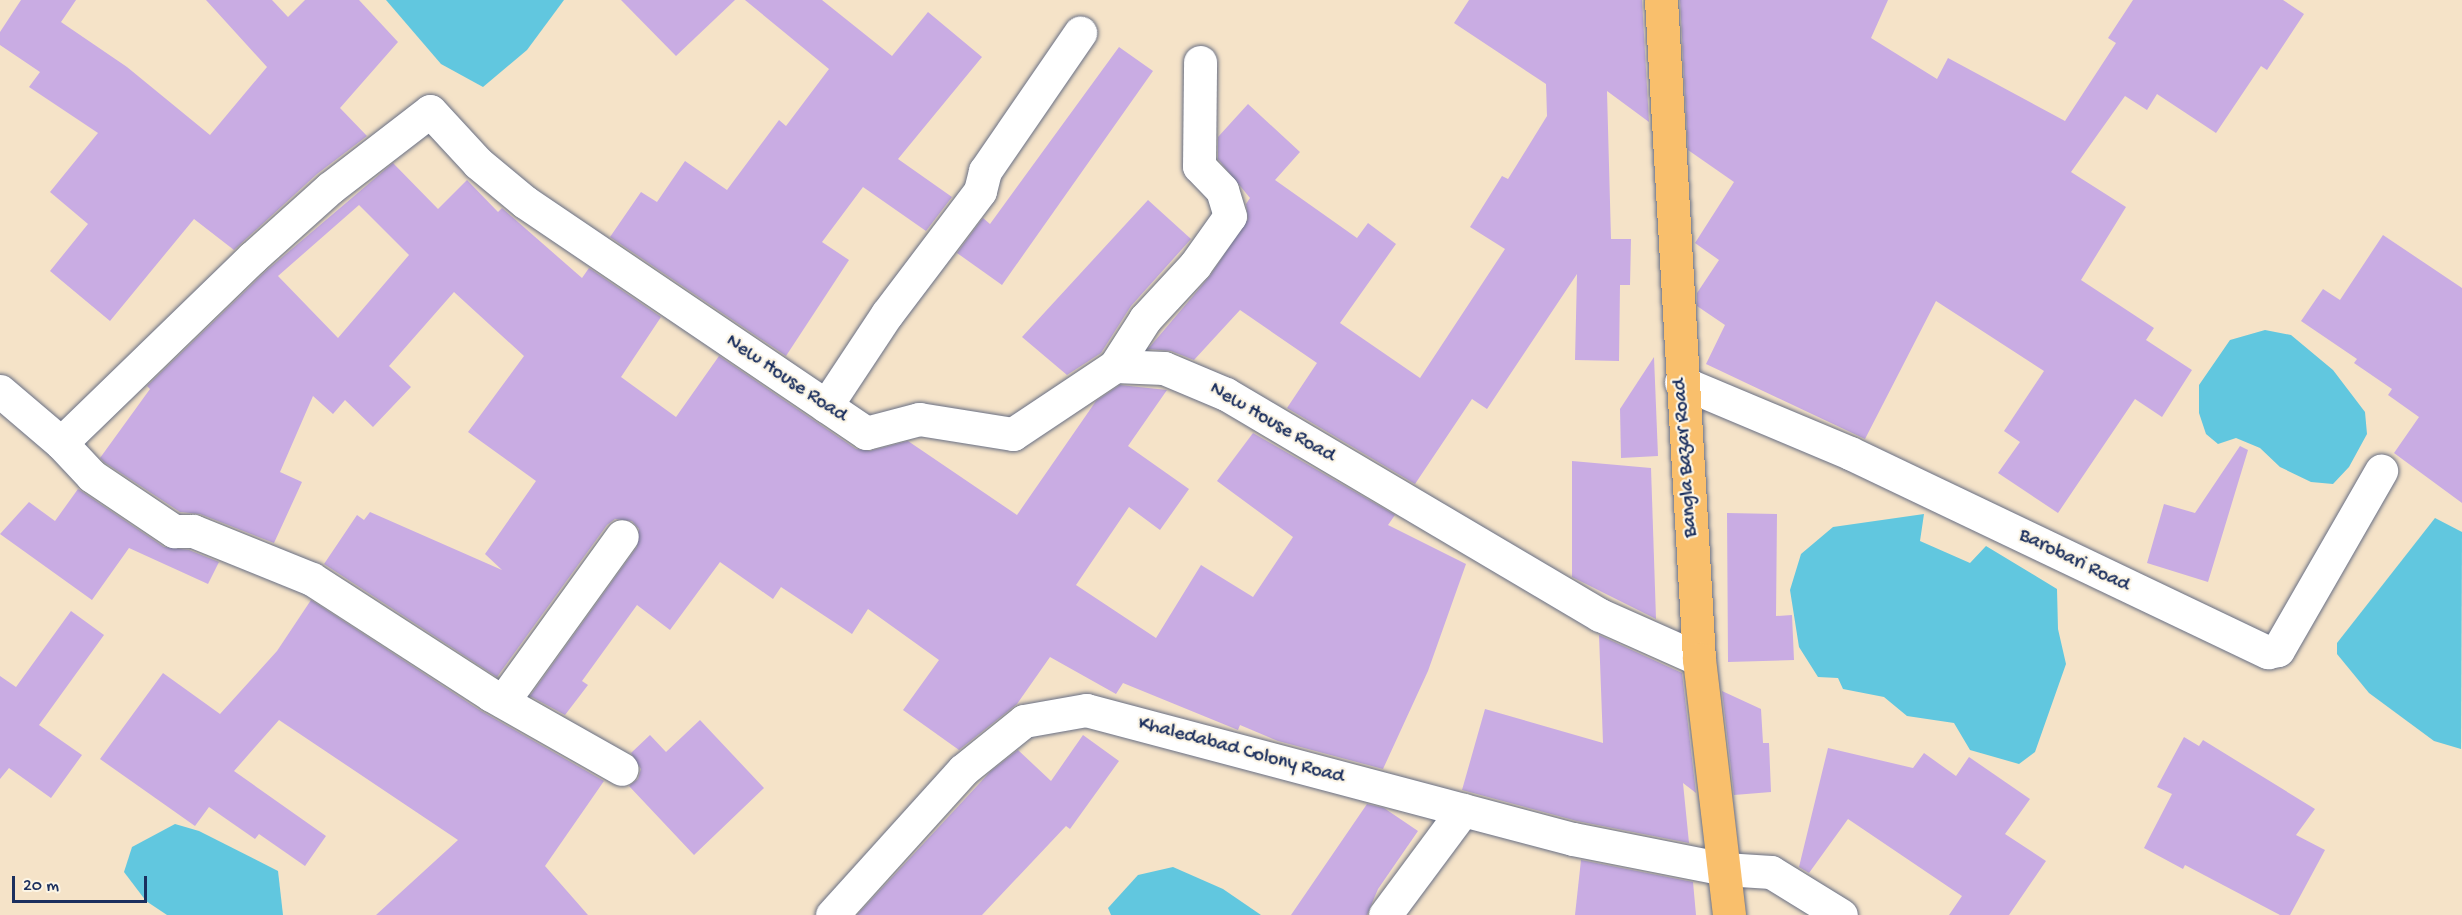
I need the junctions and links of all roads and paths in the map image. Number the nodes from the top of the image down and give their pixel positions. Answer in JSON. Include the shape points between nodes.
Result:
{"nodes":[{"id":1,"x":1661,"y":0,"type":"edge"},
{"id":2,"x":1080,"y":33,"type":"dead end"},
{"id":3,"x":1200,"y":62,"type":"dead end"},
{"id":4,"x":1115,"y":366,"type":"junction"},
{"id":5,"x":1681,"y":382,"type":"junction"},
{"id":6,"x":0,"y":391,"type":"edge"},
{"id":7,"x":826,"y":406,"type":"junction"},
{"id":8,"x":61,"y":443,"type":"junction"},
{"id":9,"x":2381,"y":471,"type":"dead end"},
{"id":10,"x":622,"y":536,"type":"dead end"},
{"id":11,"x":1699,"y":659,"type":"junction"},
{"id":12,"x":503,"y":701,"type":"junction"},
{"id":13,"x":622,"y":769,"type":"dead end"},
{"id":14,"x":1463,"y":810,"type":"junction"},
{"id":15,"x":1724,"y":869,"type":"junction"},
{"id":16,"x":832,"y":915,"type":"edge"},
{"id":17,"x":1385,"y":915,"type":"edge"},
{"id":18,"x":1729,"y":915,"type":"edge"},
{"id":19,"x":1841,"y":915,"type":"edge"}],
"edges":[{"from":1,"to":5,"type":"main road","name":"Bangla Bazar Road"},
{"from":2,"to":7,"type":"street","via":[[985,171],[980,191],[887,314]]},
{"from":3,"to":4,"type":"street","via":[[1199,166],[1222,190],[1230,216],[1195,265],[1145,318]]},
{"from":4,"to":7,"type":"street","name":"New House Road","via":[[1013,434],[919,419],[866,433]]},
{"from":4,"to":11,"type":"street","name":"New House Road","via":[[1164,368],[1226,394],[1600,615]]},
{"from":5,"to":9,"type":"street","name":"Barobari Road","via":[[1850,453],[2268,652],[2278,650]]},
{"from":5,"to":11,"type":"main road","name":"Bangla Bazar Road"},
{"from":6,"to":8,"type":"street"},
{"from":7,"to":8,"type":"street","name":"New House Road","via":[[525,202],[478,163],[440,116],[426,112],[330,188],[253,257]]},
{"from":8,"to":12,"type":"street","via":[[92,476],[160,523],[174,531],[193,531],[312,579]]},
{"from":10,"to":12,"type":"street"},
{"from":11,"to":15,"type":"main road","name":"Bangla Bazar Road"},
{"from":12,"to":13,"type":"street"},
{"from":14,"to":15,"type":"street","name":"Khaledabad Colony Road","via":[[1572,839]]},
{"from":14,"to":16,"type":"street","name":"Khaledabad Colony Road","via":[[1086,710],[1024,722],[963,770]]},
{"from":14,"to":17,"type":"street"},
{"from":15,"to":18,"type":"main road","name":"Bangla Bazar Road"},
{"from":15,"to":19,"type":"street","name":"Khaledabad Colony Road","via":[[1771,872]]}]}
